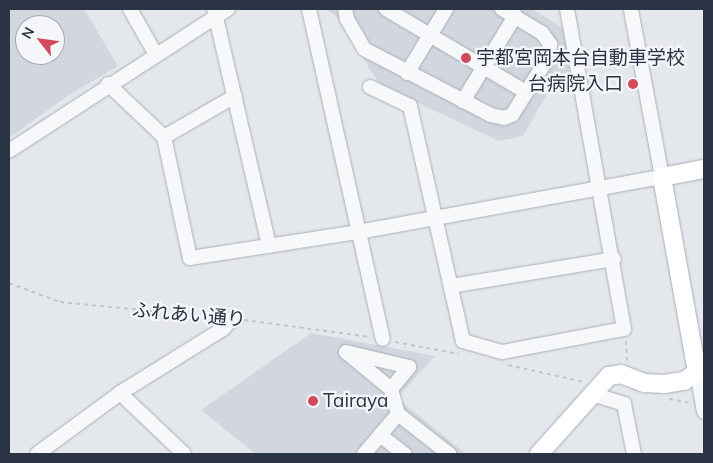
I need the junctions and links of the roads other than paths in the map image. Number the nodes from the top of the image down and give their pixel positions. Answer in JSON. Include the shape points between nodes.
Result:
{"nodes":[{"id":1,"x":130,"y":9,"type":"edge"},
{"id":2,"x":309,"y":9,"type":"edge"},
{"id":3,"x":345,"y":9,"type":"edge"},
{"id":4,"x":386,"y":9,"type":"edge"},
{"id":5,"x":446,"y":9,"type":"edge"},
{"id":6,"x":502,"y":9,"type":"edge"},
{"id":7,"x":567,"y":9,"type":"edge"},
{"id":8,"x":631,"y":9,"type":"edge"},
{"id":9,"x":220,"y":11,"type":"edge"},
{"id":10,"x":514,"y":16,"type":"junction"},
{"id":11,"x":430,"y":35,"type":"junction"},
{"id":12,"x":550,"y":44,"type":"junction"},
{"id":13,"x":573,"y":44,"type":"junction"},
{"id":14,"x":155,"y":53,"type":"junction"},
{"id":15,"x":484,"y":67,"type":"junction"},
{"id":16,"x":407,"y":73,"type":"junction"},
{"id":17,"x":108,"y":84,"type":"junction"},
{"id":18,"x":370,"y":87,"type":"dead end"},
{"id":19,"x":526,"y":92,"type":"junction"},
{"id":20,"x":235,"y":96,"type":"junction"},
{"id":21,"x":463,"y":101,"type":"junction"},
{"id":22,"x":164,"y":137,"type":"junction"},
{"id":23,"x":9,"y":151,"type":"edge"},
{"id":24,"x":704,"y":170,"type":"edge"},
{"id":25,"x":662,"y":177,"type":"junction"},
{"id":26,"x":600,"y":189,"type":"junction"},
{"id":27,"x":436,"y":218,"type":"junction"},
{"id":28,"x":358,"y":232,"type":"junction"},
{"id":29,"x":269,"y":246,"type":"junction"},
{"id":30,"x":614,"y":259,"type":"junction"},
{"id":31,"x":451,"y":286,"type":"junction"},
{"id":32,"x":234,"y":318,"type":"road end"},
{"id":33,"x":378,"y":338,"type":"road end"},
{"id":34,"x":697,"y":372,"type":"junction"},
{"id":35,"x":391,"y":389,"type":"dead end"},
{"id":36,"x":120,"y":393,"type":"junction"},
{"id":37,"x":703,"y":393,"type":"edge"},
{"id":38,"x":592,"y":394,"type":"junction"},
{"id":39,"x":704,"y":411,"type":"edge"},
{"id":40,"x":398,"y":414,"type":"junction"},
{"id":41,"x":380,"y":435,"type":"junction"},
{"id":42,"x":37,"y":454,"type":"edge"},
{"id":43,"x":184,"y":454,"type":"edge"},
{"id":44,"x":364,"y":454,"type":"edge"},
{"id":45,"x":404,"y":454,"type":"edge"},
{"id":46,"x":449,"y":454,"type":"edge"},
{"id":47,"x":539,"y":454,"type":"edge"},
{"id":48,"x":634,"y":454,"type":"edge"}],
"edges":[{"from":1,"to":14,"type":"street"},
{"from":2,"to":28,"type":"street"},
{"from":3,"to":16,"type":"street","via":[[364,49]]},
{"from":4,"to":11,"type":"street"},
{"from":5,"to":11,"type":"street"},
{"from":6,"to":10,"type":"street"},
{"from":7,"to":13,"type":"street"},
{"from":8,"to":25,"type":"street"},
{"from":9,"to":14,"type":"street"},
{"from":9,"to":20,"type":"street"},
{"from":10,"to":12,"type":"street","via":[[542,33]]},
{"from":10,"to":15,"type":"street"},
{"from":11,"to":15,"type":"street"},
{"from":11,"to":16,"type":"street"},
{"from":12,"to":13,"type":"street"},
{"from":12,"to":19,"type":"street","via":[[549,56]]},
{"from":13,"to":26,"type":"street"},
{"from":14,"to":17,"type":"street"},
{"from":15,"to":19,"type":"street"},
{"from":15,"to":21,"type":"street"},
{"from":16,"to":21,"type":"street"},
{"from":17,"to":22,"type":"street"},
{"from":17,"to":23,"type":"street"},
{"from":18,"to":27,"type":"street","via":[[410,106]]},
{"from":19,"to":21,"type":"street","via":[[512,116],[504,118]]},
{"from":20,"to":22,"type":"street"},
{"from":20,"to":29,"type":"street"},
{"from":22,"to":29,"type":"street","via":[[190,258]]},
{"from":24,"to":25,"type":"main road"},
{"from":25,"to":26,"type":"street"},
{"from":25,"to":34,"type":"main road"},
{"from":26,"to":27,"type":"street"},
{"from":26,"to":30,"type":"street"},
{"from":27,"to":28,"type":"street"},
{"from":27,"to":31,"type":"street"},
{"from":28,"to":29,"type":"street"},
{"from":28,"to":33,"type":"street"},
{"from":30,"to":31,"type":"street"},
{"from":30,"to":31,"type":"street","via":[[624,329],[502,352],[463,341]]},
{"from":32,"to":36,"type":"street","via":[[223,329]]},
{"from":34,"to":37,"type":"street"},
{"from":34,"to":38,"type":"main road","via":[[684,381],[664,384],[645,383],[627,376],[609,376]]},
{"from":35,"to":40,"type":"street"},
{"from":36,"to":42,"type":"street"},
{"from":36,"to":43,"type":"street"},
{"from":37,"to":39,"type":"street"},
{"from":38,"to":47,"type":"main road"},
{"from":38,"to":48,"type":"street","via":[[624,404]]},
{"from":40,"to":41,"type":"street"},
{"from":40,"to":46,"type":"street"},
{"from":41,"to":44,"type":"street"},
{"from":41,"to":45,"type":"street"}]}
